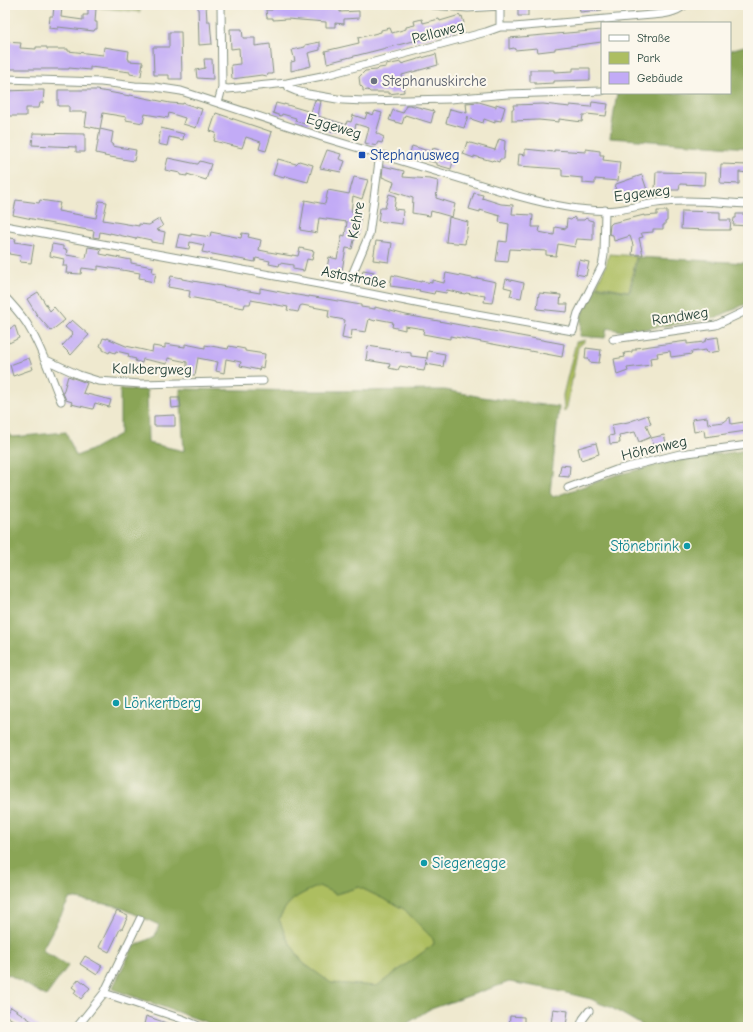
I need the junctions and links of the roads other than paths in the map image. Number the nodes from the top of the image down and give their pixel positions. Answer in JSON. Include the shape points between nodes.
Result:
{"nodes":[{"id":1,"x":221,"y":5,"type":"edge"},
{"id":2,"x":433,"y":5,"type":"edge"},
{"id":3,"x":685,"y":5,"type":"edge"},
{"id":4,"x":500,"y":6,"type":"edge"},
{"id":5,"x":500,"y":27,"type":"junction"},
{"id":6,"x":5,"y":79,"type":"edge"},
{"id":7,"x":287,"y":83,"type":"junction"},
{"id":8,"x":222,"y":88,"type":"junction"},
{"id":9,"x":601,"y":91,"type":"edge"},
{"id":10,"x":218,"y":103,"type":"junction"},
{"id":11,"x":380,"y":154,"type":"junction"},
{"id":12,"x":748,"y":204,"type":"edge"},
{"id":13,"x":605,"y":210,"type":"junction"},
{"id":14,"x":5,"y":226,"type":"edge"},
{"id":15,"x":346,"y":288,"type":"junction"},
{"id":16,"x":5,"y":297,"type":"edge"},
{"id":17,"x":748,"y":310,"type":"edge"},
{"id":18,"x":613,"y":339,"type":"dead end"},
{"id":19,"x":44,"y":359,"type":"junction"},
{"id":20,"x":263,"y":381,"type":"dead end"},
{"id":21,"x":61,"y":401,"type":"dead end"},
{"id":22,"x":748,"y":445,"type":"edge"},
{"id":23,"x":568,"y":488,"type":"dead end"},
{"id":24,"x":140,"y":920,"type":"dead end"},
{"id":25,"x":104,"y":993,"type":"junction"},
{"id":26,"x":589,"y":1011,"type":"dead end"},
{"id":27,"x":77,"y":1027,"type":"edge"},
{"id":28,"x":201,"y":1027,"type":"edge"},
{"id":29,"x":580,"y":1027,"type":"edge"}],
"edges":[{"from":1,"to":8,"type":"street"},
{"from":2,"to":4,"type":"street","via":[[468,8]]},
{"from":3,"to":5,"type":"street","name":"Pellaweg","via":[[670,13]]},
{"from":4,"to":5,"type":"street"},
{"from":5,"to":7,"type":"street","name":"Pellaweg","via":[[374,63]]},
{"from":6,"to":10,"type":"street","name":"Eggeweg","via":[[101,82],[155,87],[181,91]]},
{"from":7,"to":8,"type":"street","name":"Pellaweg"},
{"from":7,"to":9,"type":"street","via":[[289,88],[308,94],[364,101],[450,100],[507,94]]},
{"from":8,"to":10,"type":"street"},
{"from":10,"to":11,"type":"street","name":"Eggeweg"},
{"from":11,"to":13,"type":"street","name":"Eggeweg","via":[[521,197]]},
{"from":11,"to":15,"type":"street","name":"Kehre","via":[[369,235]]},
{"from":12,"to":13,"type":"street","name":"Eggeweg","via":[[672,201]]},
{"from":13,"to":15,"type":"street","name":"Astastraße","via":[[602,266],[578,312],[573,331]]},
{"from":14,"to":15,"type":"street","name":"Astastraße"},
{"from":16,"to":19,"type":"street","via":[[30,328]]},
{"from":17,"to":18,"type":"street","name":"Randweg","via":[[716,325]]},
{"from":19,"to":20,"type":"street","name":"Kalkbergweg","via":[[98,381],[141,384]]},
{"from":19,"to":21,"type":"street"},
{"from":22,"to":23,"type":"street","name":"Höhenweg","via":[[680,454],[616,470]]},
{"from":24,"to":25,"type":"street"},
{"from":25,"to":27,"type":"street"},
{"from":25,"to":28,"type":"street"},
{"from":26,"to":29,"type":"street"}]}
